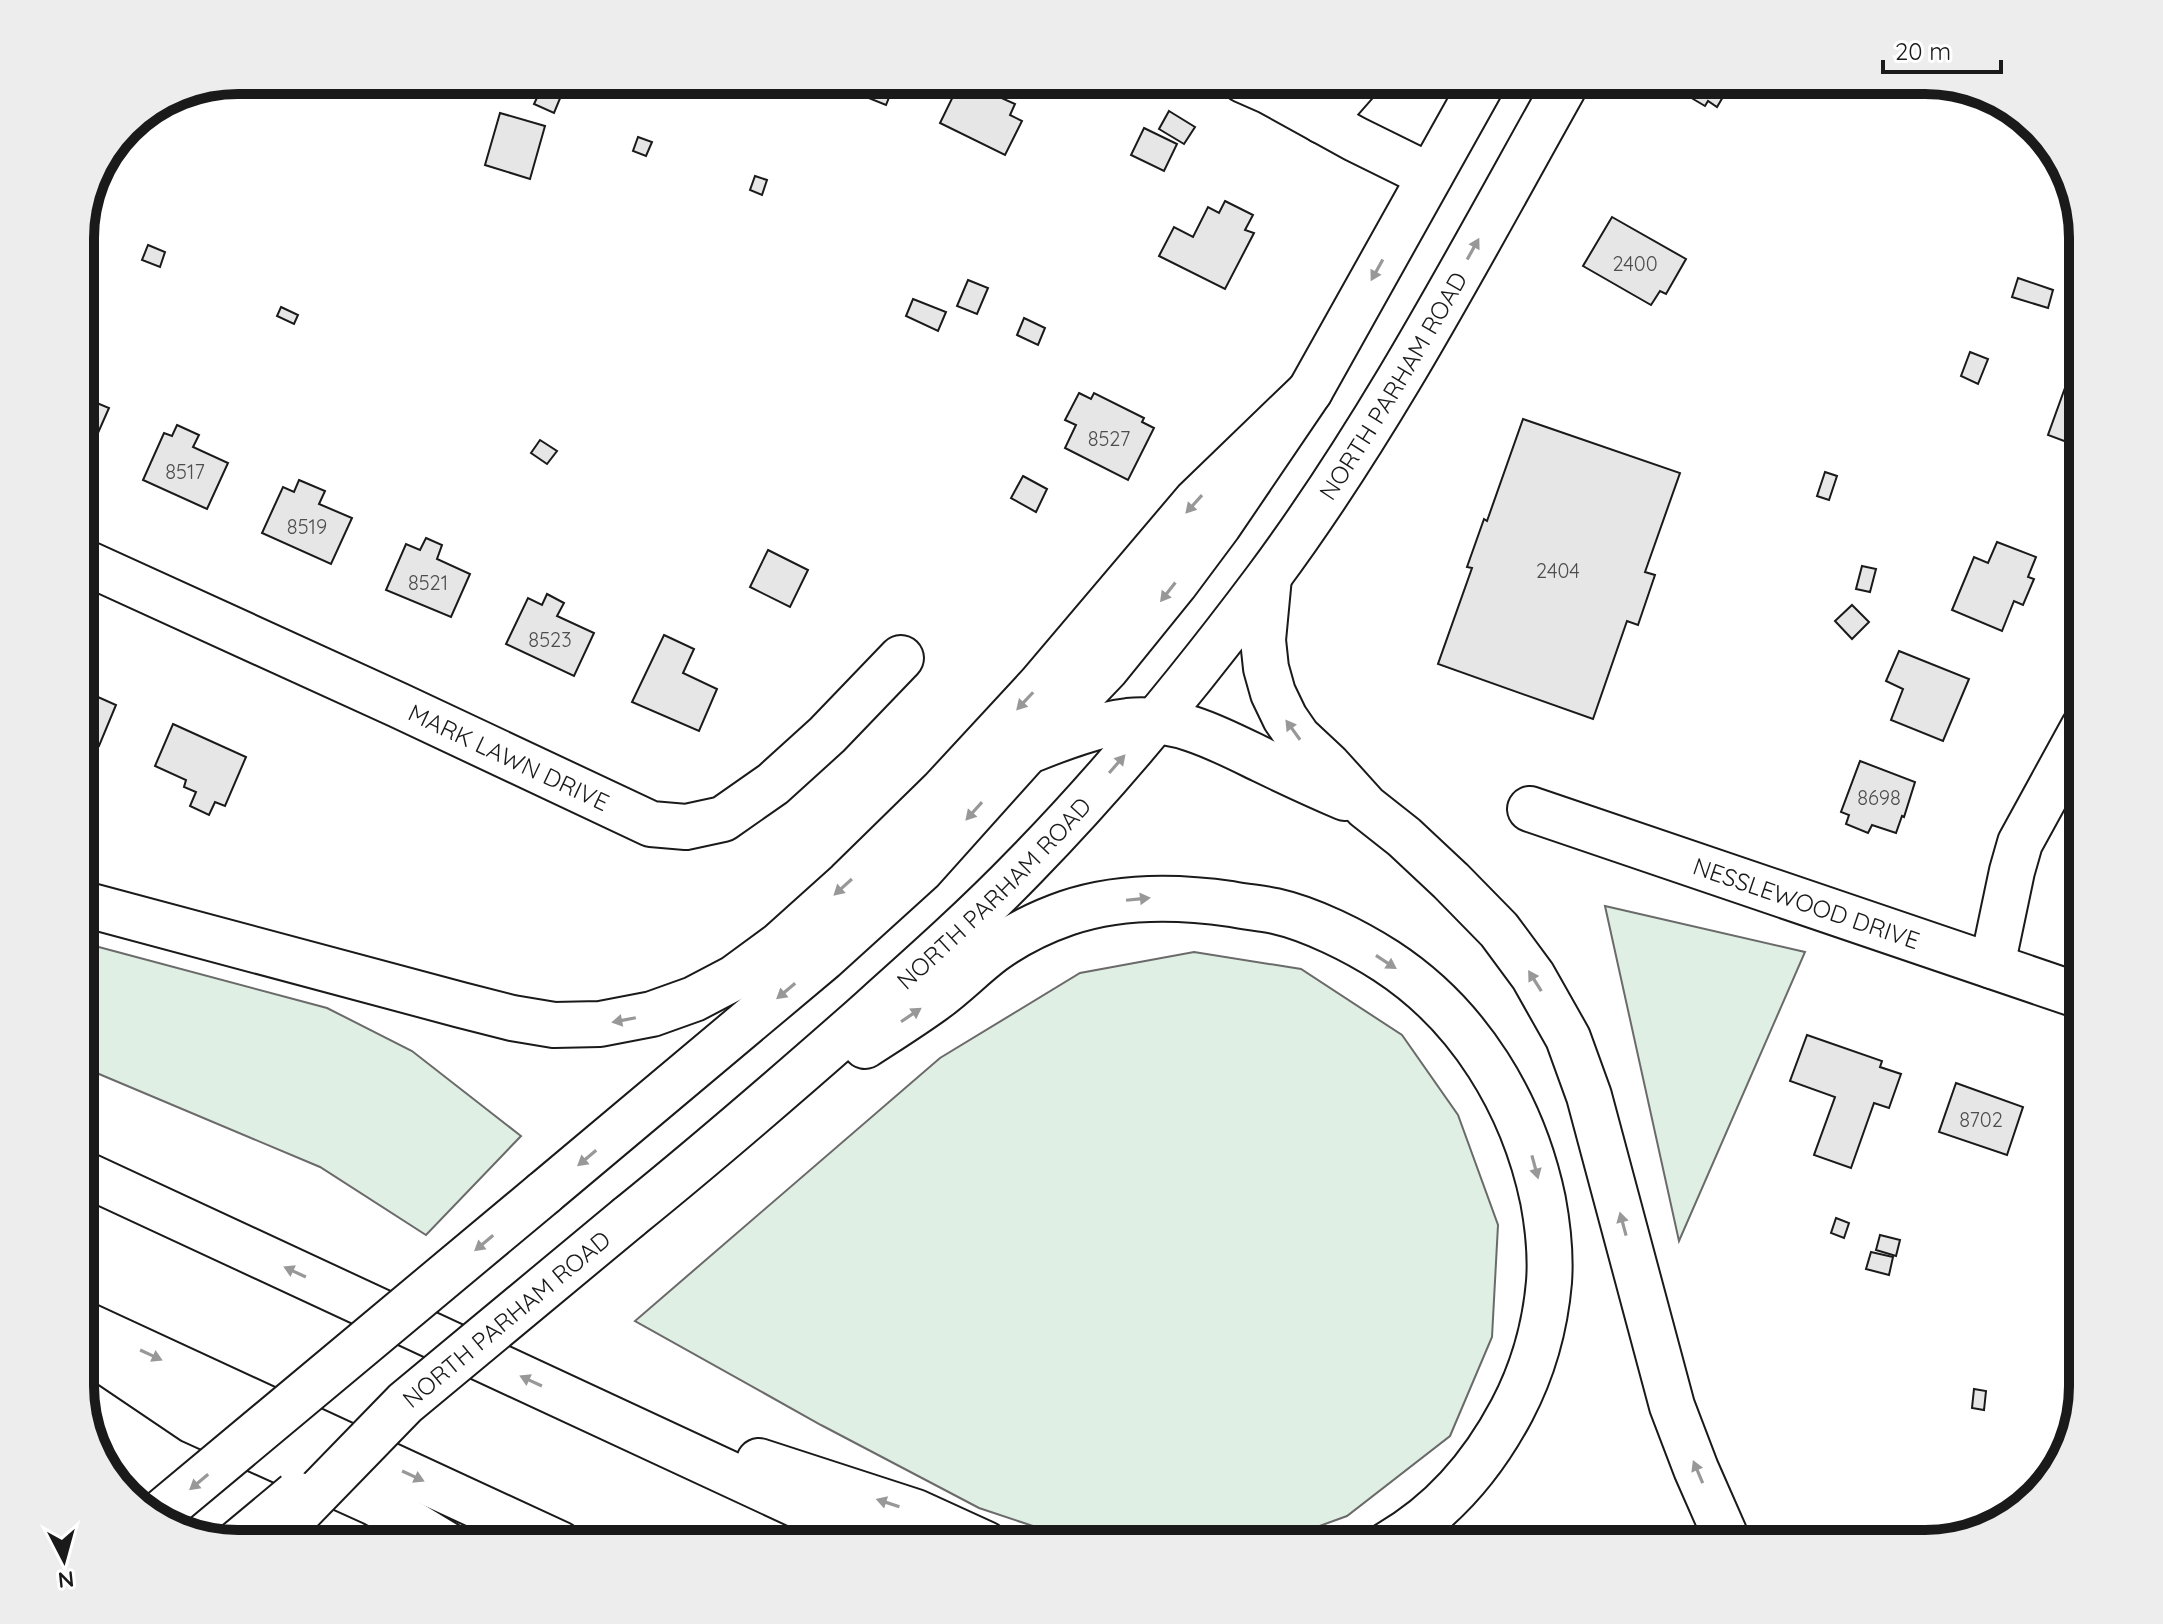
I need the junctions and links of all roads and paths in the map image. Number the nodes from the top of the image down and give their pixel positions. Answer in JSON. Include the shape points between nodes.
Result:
{"nodes":[{"id":1,"x":1273,"y":94,"type":"edge"},
{"id":2,"x":1346,"y":94,"type":"edge"},
{"id":3,"x":1476,"y":94,"type":"edge"},
{"id":4,"x":1560,"y":94,"type":"edge"},
{"id":5,"x":1322,"y":121,"type":"junction"},
{"id":6,"x":1430,"y":176,"type":"junction"},
{"id":7,"x":1310,"y":391,"type":"junction"},
{"id":8,"x":94,"y":566,"type":"edge"},
{"id":9,"x":1269,"y":577,"type":"junction"},
{"id":10,"x":901,"y":658,"type":"dead end"},
{"id":11,"x":1155,"y":721,"type":"junction"},
{"id":12,"x":1026,"y":753,"type":"junction"},
{"id":13,"x":2069,"y":754,"type":"edge"},
{"id":14,"x":1366,"y":807,"type":"junction"},
{"id":15,"x":1530,"y":809,"type":"dead end"},
{"id":16,"x":94,"y":907,"type":"edge"},
{"id":17,"x":1992,"y":966,"type":"junction"},
{"id":18,"x":2069,"y":992,"type":"edge"},
{"id":19,"x":708,"y":1153,"type":"junction"},
{"id":20,"x":94,"y":1178,"type":"edge"},
{"id":21,"x":94,"y":1328,"type":"edge"},
{"id":22,"x":94,"y":1354,"type":"edge"},
{"id":23,"x":405,"y":1403,"type":"junction"},
{"id":24,"x":580,"y":1403,"type":"junction"},
{"id":25,"x":164,"y":1510,"type":"edge"},
{"id":26,"x":253,"y":1530,"type":"edge"},
{"id":27,"x":282,"y":1530,"type":"edge"},
{"id":28,"x":423,"y":1530,"type":"edge"},
{"id":29,"x":530,"y":1530,"type":"edge"},
{"id":30,"x":851,"y":1530,"type":"edge"},
{"id":31,"x":955,"y":1530,"type":"edge"},
{"id":32,"x":1407,"y":1530,"type":"edge"},
{"id":33,"x":1723,"y":1530,"type":"edge"}],
"edges":[{"from":1,"to":5,"type":"main road"},
{"from":2,"to":5,"type":"main road"},
{"from":3,"to":6,"type":"main road"},
{"from":9,"to":4,"type":"main road","name":"NORTH PARHAM ROAD","one_way":true,"via":[[1388,396]]},
{"from":5,"to":6,"type":"main road"},
{"from":6,"to":7,"type":"main road","one_way":true},
{"from":7,"to":12,"type":"main road","one_way":true,"via":[[1175,584],[1107,668]]},
{"from":7,"to":16,"type":"main road","one_way":true,"via":[[1196,501],[942,791],[779,945],[694,999],[613,1022],[554,1025]]},
{"from":8,"to":10,"type":"main road","name":"MARK LAWN DRIVE","via":[[651,824],[686,827],[723,819],[773,784]]},
{"from":9,"to":11,"type":"main road","name":"NORTH PARHAM ROAD"},
{"from":14,"to":9,"type":"main road","one_way":true,"via":[[1298,737],[1273,693],[1263,640]]},
{"from":11,"to":12,"type":"main road","via":[[1100,727]]},
{"from":11,"to":14,"type":"main road","via":[[1205,732]]},
{"from":19,"to":11,"type":"main road","name":"NORTH PARHAM ROAD","one_way":true,"via":[[1026,865]]},
{"from":12,"to":25,"type":"main road","one_way":true,"bridge":true,"via":[[921,870],[835,948]]},
{"from":13,"to":17,"type":"main road","via":[[2020,843]]},
{"from":33,"to":14,"type":"main road","one_way":true,"via":[[1672,1406],[1589,1096],[1568,1038],[1499,930]]},
{"from":15,"to":17,"type":"main road","name":"NESSLEWOOD DRIVE"},
{"from":17,"to":18,"type":"main road","name":"NESSLEWOOD DRIVE"},
{"from":19,"to":23,"type":"main road","name":"NORTH PARHAM ROAD","bridge":true},
{"from":19,"to":32,"type":"main road","one_way":true,"via":[[935,999],[995,949],[1066,913],[1154,897],[1209,901],[1278,912],[1337,933],[1386,961],[1454,1019],[1503,1088],[1521,1126],[1536,1166],[1548,1228],[1549,1280],[1527,1381],[1474,1471]]},
{"from":24,"to":20,"type":"main road","one_way":true},
{"from":21,"to":29,"type":"main road","one_way":true},
{"from":22,"to":28,"type":"main road","via":[[193,1421]]},
{"from":23,"to":26,"type":"main road","name":"NORTH PARHAM ROAD","bridge":true},
{"from":23,"to":27,"type":"main road","bridge":true},
{"from":24,"to":30,"type":"main road"},
{"from":31,"to":24,"type":"main road","one_way":true,"via":[[916,1512]]}]}
